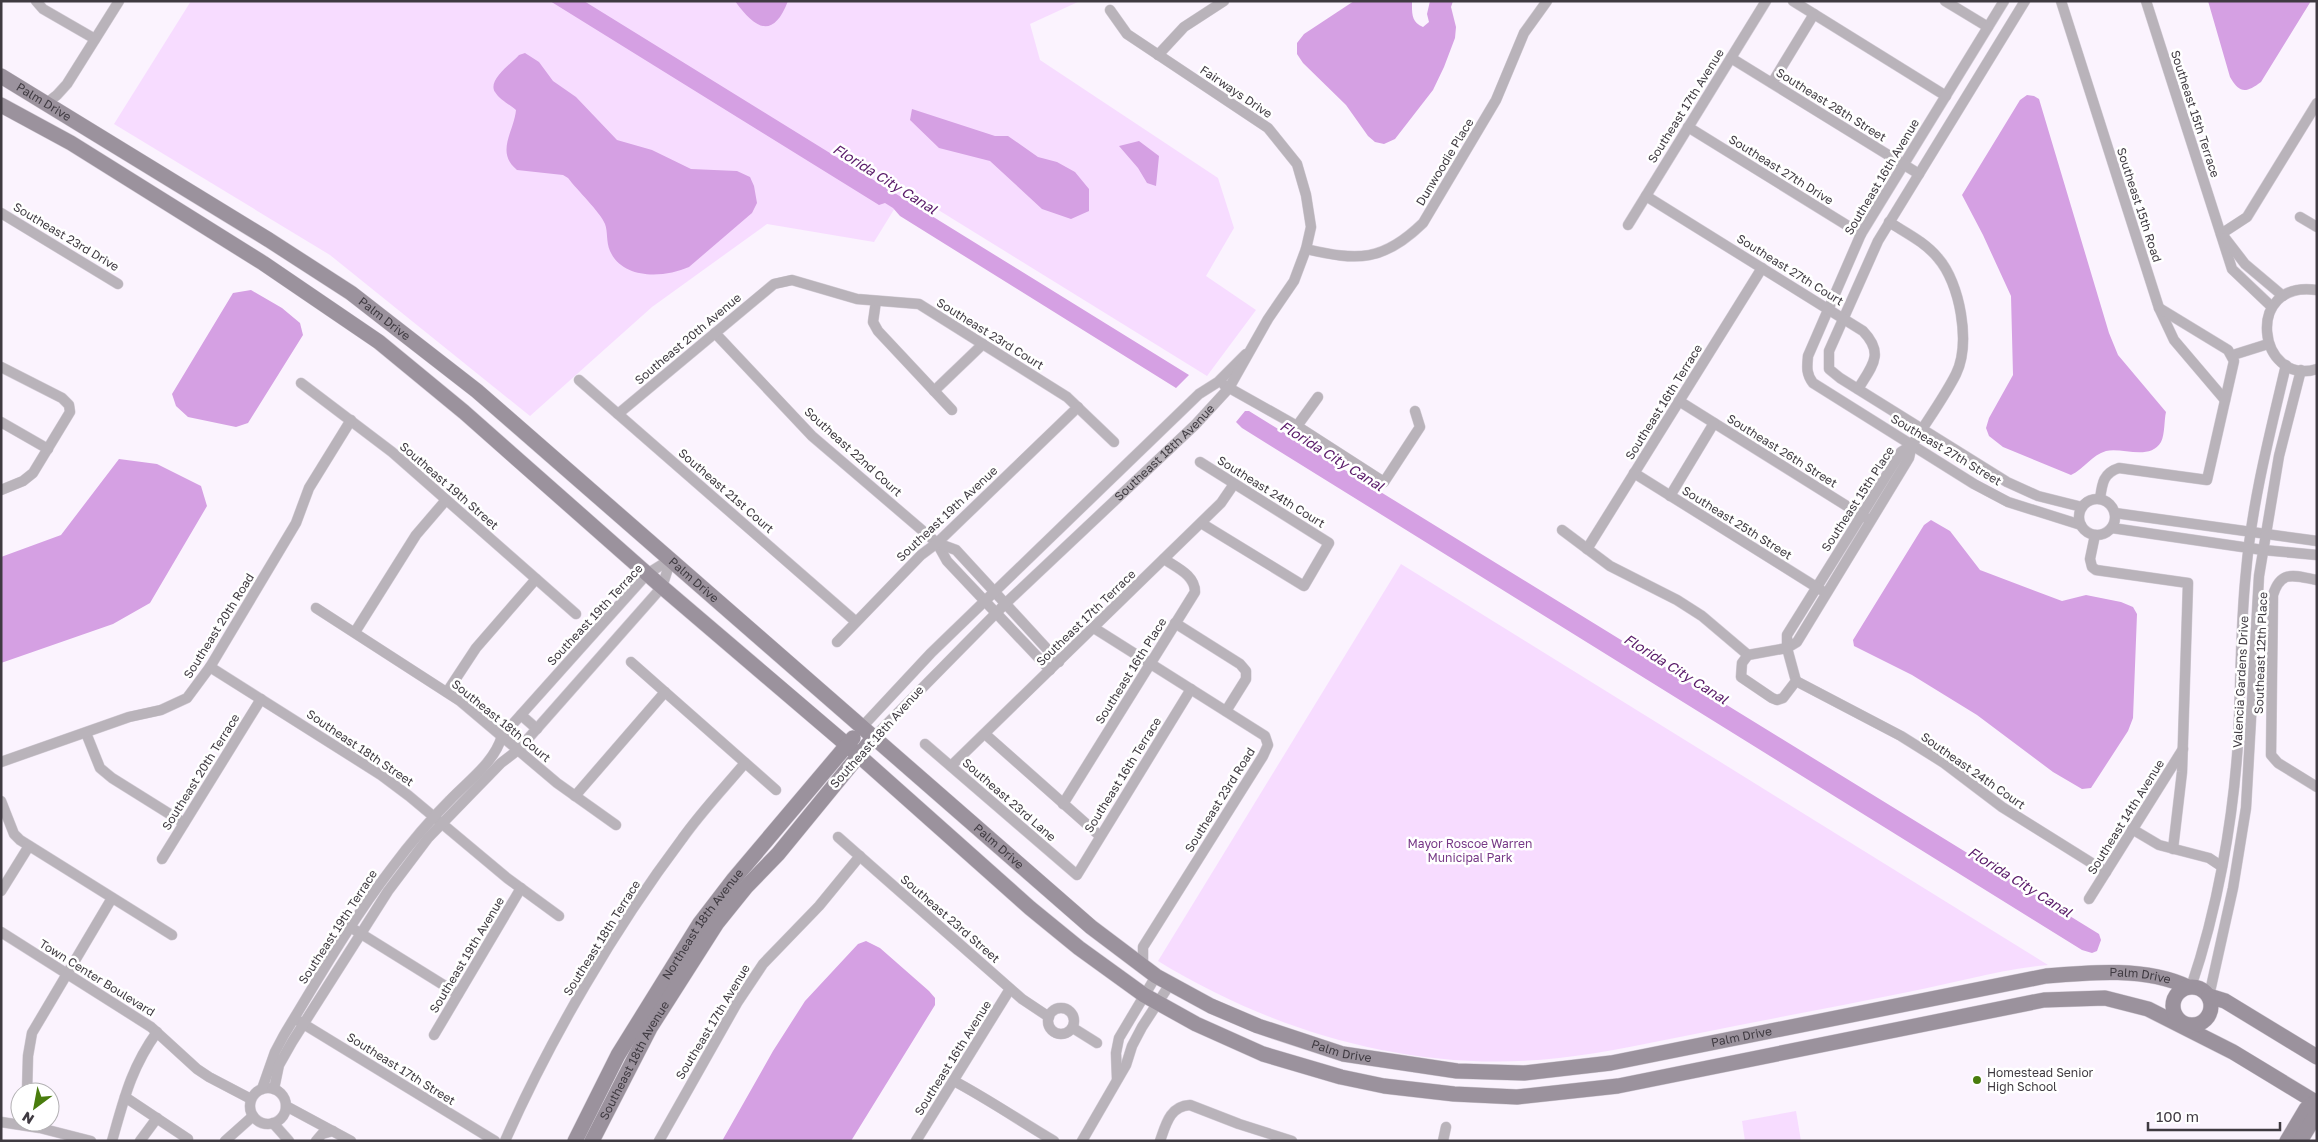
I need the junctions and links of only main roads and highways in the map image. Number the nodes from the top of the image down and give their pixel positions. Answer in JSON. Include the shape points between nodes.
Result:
{"nodes":[{"id":1,"x":1,"y":76,"type":"edge"},
{"id":2,"x":1,"y":105,"type":"edge"},
{"id":3,"x":862,"y":727,"type":"junction"},
{"id":4,"x":873,"y":738,"type":"junction"},
{"id":5,"x":853,"y":750,"type":"junction"},
{"id":6,"x":2095,"y":972,"type":"junction"},
{"id":7,"x":2190,"y":987,"type":"junction"},
{"id":8,"x":2209,"y":996,"type":"junction"},
{"id":9,"x":2095,"y":998,"type":"junction"},
{"id":10,"x":2184,"y":1025,"type":"junction"},
{"id":11,"x":2317,"y":1057,"type":"edge"},
{"id":12,"x":2316,"y":1102,"type":"edge"},
{"id":13,"x":575,"y":1141,"type":"edge"},
{"id":14,"x":592,"y":1141,"type":"edge"},
{"id":15,"x":2287,"y":1141,"type":"edge"},
{"id":16,"x":2300,"y":1141,"type":"edge"}],
"edges":[{"from":1,"to":3,"type":"main road","name":"Palm Drive","via":[[351,293],[477,391]]},
{"from":2,"to":5,"type":"main road","name":"Palm Drive","via":[[70,143],[263,263],[379,342]]},
{"from":3,"to":4,"type":"main road","name":"Palm Drive"},
{"from":3,"to":5,"type":"main road","name":"Northeast 18th Avenue"},
{"from":4,"to":5,"type":"main road","name":"Southeast 18th Avenue"},
{"from":4,"to":6,"type":"main road","name":"Palm Drive","via":[[1044,888],[1142,967],[1211,1006],[1258,1026],[1343,1054],[1457,1071],[1524,1073],[1612,1063],[2046,976]]},
{"from":5,"to":9,"type":"main road","name":"Palm Drive","via":[[1030,908],[1144,995],[1196,1024],[1263,1054],[1384,1086],[1518,1097],[1618,1086],[2044,1000]]},
{"from":5,"to":13,"type":"main road","name":"Northeast 18th Avenue","via":[[733,880],[700,923],[618,1055]]},
{"from":5,"to":14,"type":"main road","name":"Southeast 18th Avenue","via":[[778,854],[717,923],[650,1028]]},
{"from":6,"to":7,"type":"main road","name":"Palm Drive","via":[[2171,980]]},
{"from":6,"to":9,"type":"main road"},
{"from":7,"to":8,"type":"main road","via":[[2201,989]]},
{"from":7,"to":10,"type":"main road","via":[[2176,995],[2172,1004],[2176,1018]]},
{"from":8,"to":10,"type":"main road","via":[[2212,1006],[2207,1019],[2199,1025]]},
{"from":8,"to":11,"type":"main road","via":[[2226,1001]]},
{"from":9,"to":10,"type":"main road","name":"Palm Drive","via":[[2136,1005]]},
{"from":10,"to":12,"type":"main road","name":"Palm Drive"},
{"from":12,"to":15,"type":"main road","via":[[2306,1109]]},
{"from":12,"to":16,"type":"main road","via":[[2316,1116]]}]}
